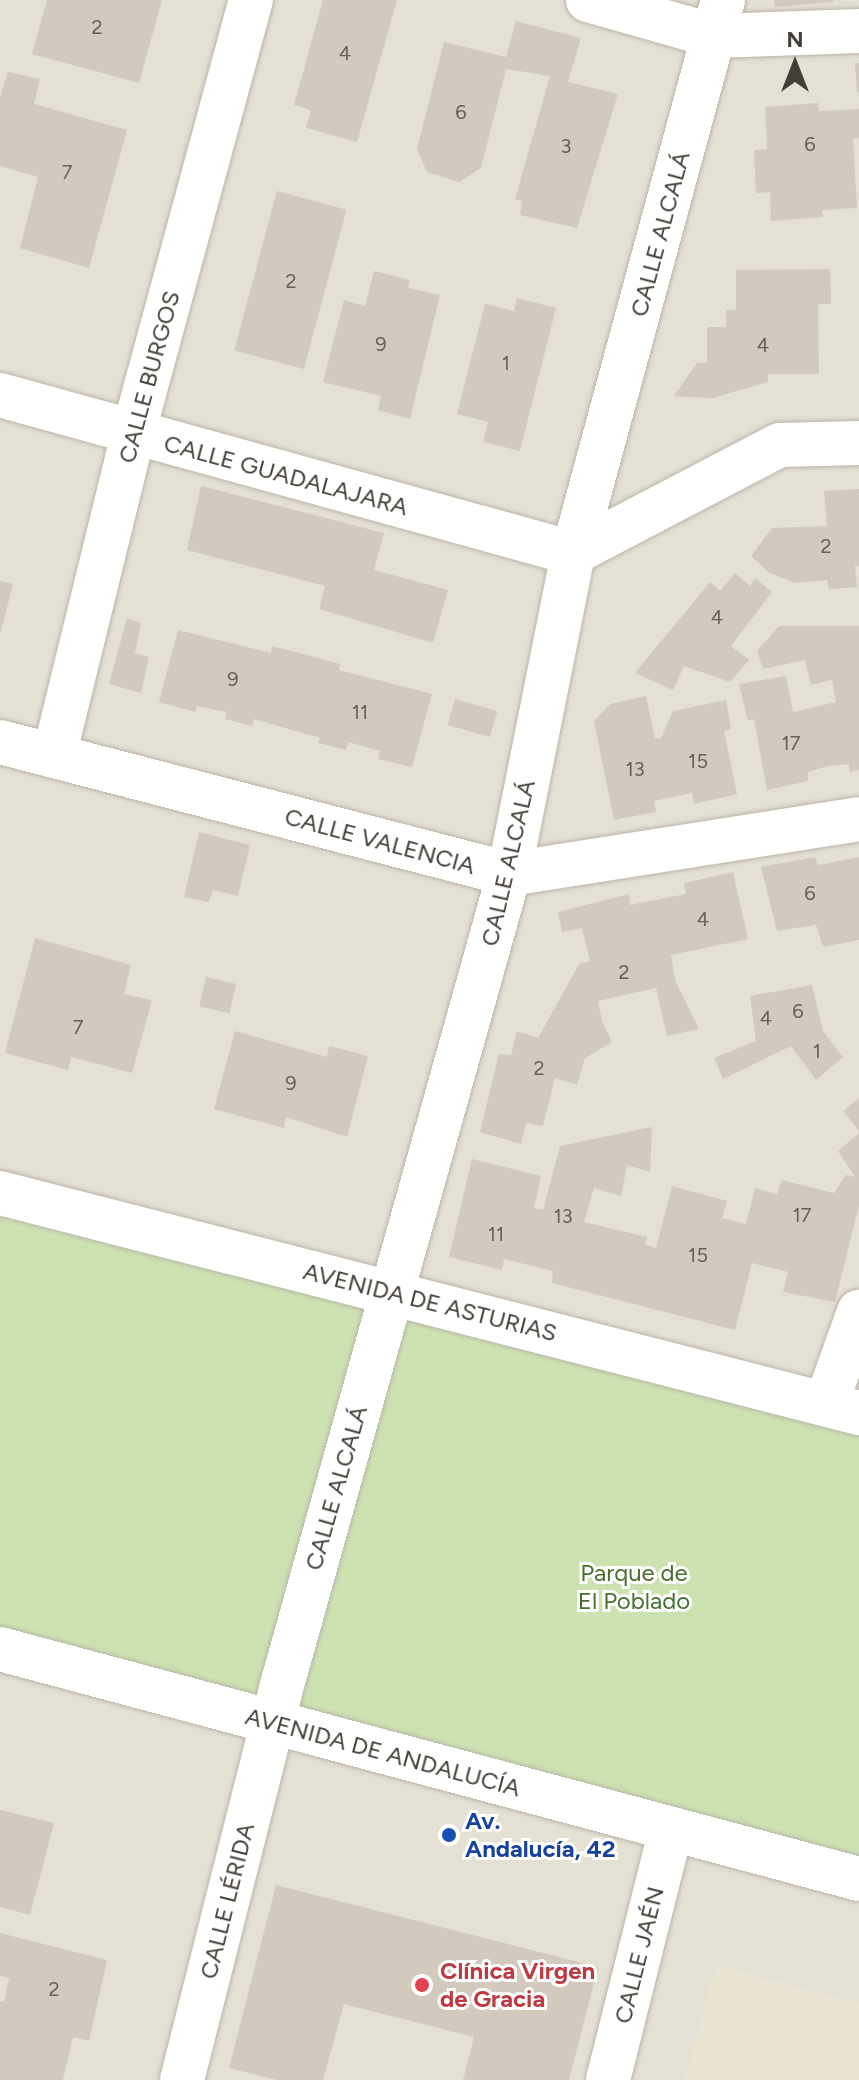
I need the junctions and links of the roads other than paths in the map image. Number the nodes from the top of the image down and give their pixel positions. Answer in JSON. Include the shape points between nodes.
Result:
{"nodes":[{"id":1,"x":251,"y":0,"type":"edge"},
{"id":2,"x":588,"y":0,"type":"edge"},
{"id":3,"x":719,"y":18,"type":"edge"},
{"id":4,"x":859,"y":31,"type":"edge"},
{"id":5,"x":0,"y":395,"type":"edge"},
{"id":6,"x":133,"y":434,"type":"junction"},
{"id":7,"x":859,"y":443,"type":"edge"},
{"id":8,"x":573,"y":553,"type":"junction"},
{"id":9,"x":0,"y":742,"type":"edge"},
{"id":10,"x":54,"y":756,"type":"junction"},
{"id":11,"x":859,"y":819,"type":"edge"},
{"id":12,"x":509,"y":874,"type":"junction"},
{"id":13,"x":0,"y":1193,"type":"edge"},
{"id":14,"x":392,"y":1292,"type":"junction"},
{"id":15,"x":859,"y":1312,"type":"edge"},
{"id":16,"x":842,"y":1408,"type":"edge"},
{"id":17,"x":0,"y":1649,"type":"edge"},
{"id":18,"x":272,"y":1721,"type":"junction"},
{"id":19,"x":671,"y":1829,"type":"junction"},
{"id":20,"x":859,"y":1879,"type":"edge"},
{"id":21,"x":182,"y":2080,"type":"edge"},
{"id":22,"x":608,"y":2080,"type":"edge"}],
"edges":[{"from":1,"to":6,"type":"street","name":"CALLE BURGOS"},
{"from":2,"to":3,"type":"street"},
{"from":3,"to":4,"type":"street"},
{"from":3,"to":8,"type":"street","name":"CALLE ALCALÁ"},
{"from":5,"to":6,"type":"street","name":"CALLE GUADALAJARA"},
{"from":6,"to":8,"type":"street","name":"CALLE GUADALAJARA"},
{"from":6,"to":10,"type":"street","name":"CALLE BURGOS"},
{"from":7,"to":8,"type":"street","via":[[780,445]]},
{"from":8,"to":12,"type":"street","name":"CALLE ALCALÁ"},
{"from":9,"to":10,"type":"street","name":"CALLE VALENCIA"},
{"from":10,"to":12,"type":"street","name":"CALLE VALENCIA"},
{"from":11,"to":12,"type":"street","name":"CALLE VALENCIA"},
{"from":12,"to":14,"type":"street","name":"CALLE ALCALÁ"},
{"from":13,"to":14,"type":"street","name":"AVENIDA DE ASTURIAS"},
{"from":14,"to":16,"type":"street","name":"AVENIDA DE ASTURIAS"},
{"from":14,"to":18,"type":"street","name":"CALLE ALCALÁ"},
{"from":15,"to":16,"type":"street"},
{"from":17,"to":18,"type":"street","name":"AVENIDA DE ANDALUCÍA"},
{"from":18,"to":19,"type":"street","name":"AVENIDA DE ANDALUCÍA"},
{"from":18,"to":21,"type":"street","name":"CALLE LÉRIDA"},
{"from":19,"to":20,"type":"street","name":"AVENIDA DE ANDALUCÍA"},
{"from":19,"to":22,"type":"street","name":"CALLE JAÉN"}]}
